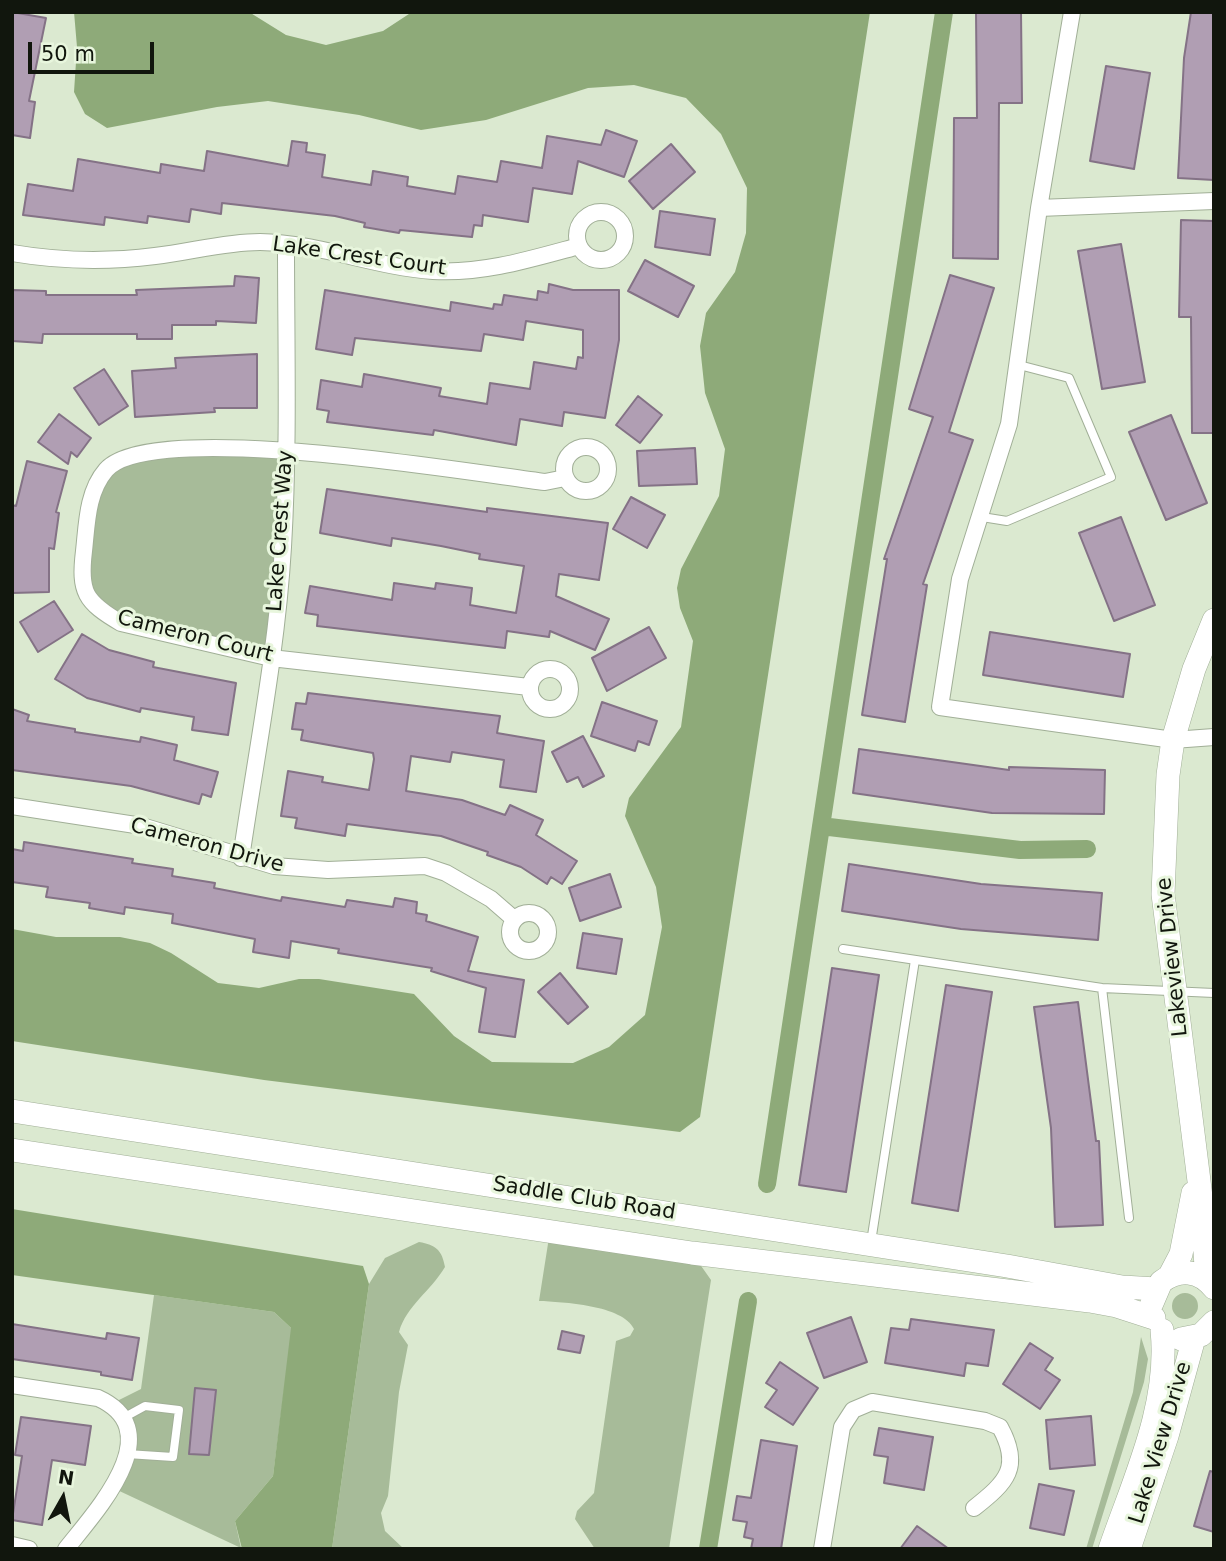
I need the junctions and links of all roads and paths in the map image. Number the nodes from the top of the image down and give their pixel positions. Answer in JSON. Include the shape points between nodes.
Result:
{"nodes":[{"id":1,"x":1072,"y":12,"type":"edge"},
{"id":2,"x":1214,"y":201,"type":"edge"},
{"id":3,"x":1039,"y":208,"type":"junction"},
{"id":4,"x":286,"y":244,"type":"junction"},
{"id":5,"x":579,"y":246,"type":"dead end"},
{"id":6,"x":12,"y":253,"type":"edge"},
{"id":7,"x":1019,"y":365,"type":"junction"},
{"id":8,"x":287,"y":450,"type":"junction"},
{"id":9,"x":565,"y":478,"type":"dead end"},
{"id":10,"x":982,"y":517,"type":"junction"},
{"id":11,"x":1214,"y":621,"type":"edge"},
{"id":12,"x":271,"y":658,"type":"junction"},
{"id":13,"x":529,"y":687,"type":"dead end"},
{"id":14,"x":1214,"y":737,"type":"edge"},
{"id":15,"x":1173,"y":740,"type":"junction"},
{"id":16,"x":12,"y":806,"type":"edge"},
{"id":17,"x":241,"y":858,"type":"junction"},
{"id":18,"x":514,"y":919,"type":"dead end"},
{"id":19,"x":844,"y":949,"type":"dead end"},
{"id":20,"x":915,"y":960,"type":"junction"},
{"id":21,"x":1102,"y":988,"type":"junction"},
{"id":22,"x":1175,"y":992,"type":"junction"},
{"id":23,"x":1214,"y":993,"type":"edge"},
{"id":24,"x":12,"y":1111,"type":"edge"},
{"id":25,"x":12,"y":1150,"type":"edge"},
{"id":26,"x":1197,"y":1173,"type":"junction"},
{"id":27,"x":1129,"y":1218,"type":"dead end"},
{"id":28,"x":870,"y":1245,"type":"junction"},
{"id":29,"x":1163,"y":1282,"type":"junction"},
{"id":30,"x":1210,"y":1284,"type":"edge"},
{"id":31,"x":1158,"y":1324,"type":"junction"},
{"id":32,"x":1208,"y":1328,"type":"edge"},
{"id":33,"x":12,"y":1385,"type":"edge"},
{"id":34,"x":125,"y":1417,"type":"junction"},
{"id":35,"x":127,"y":1454,"type":"junction"},
{"id":36,"x":974,"y":1508,"type":"dead end"},
{"id":37,"x":12,"y":1545,"type":"edge"},
{"id":38,"x":29,"y":1549,"type":"edge"},
{"id":39,"x":66,"y":1549,"type":"edge"},
{"id":40,"x":822,"y":1549,"type":"edge"},
{"id":41,"x":1110,"y":1549,"type":"edge"},
{"id":42,"x":1129,"y":1549,"type":"edge"}],
"edges":[{"from":1,"to":3,"type":"street"},
{"from":2,"to":3,"type":"street"},
{"from":3,"to":7,"type":"street"},
{"from":4,"to":5,"type":"street","name":"Lake Crest Court","via":[[378,263],[450,271],[486,268]]},
{"from":4,"to":6,"type":"street","name":"Lake Crest Court","via":[[239,243],[100,260]]},
{"from":4,"to":8,"type":"street","name":"Lake Crest Way"},
{"from":7,"to":10,"type":"street","via":[[1009,424]]},
{"from":7,"to":10,"type":"lane","via":[[1069,378],[1111,477],[1007,522]]},
{"from":8,"to":9,"type":"street","name":"Cameron Court","via":[[545,482]]},
{"from":8,"to":12,"type":"street","name":"Lake Crest Way","via":[[283,550]]},
{"from":8,"to":12,"type":"street","name":"Cameron Court","via":[[221,448],[122,458],[107,469],[95,489],[81,576],[85,593],[99,610],[121,622]]},
{"from":10,"to":15,"type":"street","via":[[960,579],[940,707]]},
{"from":11,"to":15,"type":"street","name":"Lakeview Drive"},
{"from":12,"to":13,"type":"street","name":"Cameron Court"},
{"from":12,"to":17,"type":"street","name":"Lake Crest Way"},
{"from":14,"to":15,"type":"street"},
{"from":15,"to":22,"type":"street","name":"Lakeview Drive","via":[[1163,894]]},
{"from":16,"to":17,"type":"street","name":"Cameron Drive","via":[[142,826]]},
{"from":17,"to":18,"type":"street","name":"Cameron Drive","via":[[309,870],[425,866],[491,898]]},
{"from":19,"to":20,"type":"lane"},
{"from":20,"to":21,"type":"lane"},
{"from":20,"to":28,"type":"lane"},
{"from":21,"to":22,"type":"lane"},
{"from":21,"to":27,"type":"lane"},
{"from":22,"to":23,"type":"lane"},
{"from":22,"to":26,"type":"street","name":"Lakeview Drive"},
{"from":24,"to":28,"type":"street","name":"Saddle Club Road"},
{"from":25,"to":31,"type":"street","name":"Saddle Club Road","via":[[692,1253],[1090,1301],[1117,1306]]},
{"from":26,"to":29,"type":"street","name":"Lakeview Drive","via":[[1183,1246]]},
{"from":26,"to":30,"type":"street","name":"Lakeview Drive"},
{"from":28,"to":29,"type":"street","name":"Saddle Club Road","via":[[1122,1287]]},
{"from":29,"to":30,"type":"street","name":"Saddle Club Road","via":[[1189,1272]]},
{"from":29,"to":31,"type":"street","name":"Lake View Drive","via":[[1151,1308]]},
{"from":31,"to":32,"type":"street","name":"Saddle Club Road","via":[[1172,1336]]},
{"from":31,"to":41,"type":"street","name":"Lake View Drive","via":[[1165,1359],[1159,1399]]},
{"from":32,"to":42,"type":"street","name":"Lake View Drive"},
{"from":33,"to":34,"type":"street","via":[[98,1398]]},
{"from":34,"to":35,"type":"street"},
{"from":34,"to":35,"type":"lane","via":[[145,1406],[179,1410],[173,1457]]},
{"from":35,"to":39,"type":"street","via":[[113,1488]]},
{"from":36,"to":40,"type":"street","via":[[999,1488],[1009,1470],[1012,1455],[1000,1427],[872,1402],[853,1410],[842,1427]]},
{"from":37,"to":38,"type":"street"}]}
